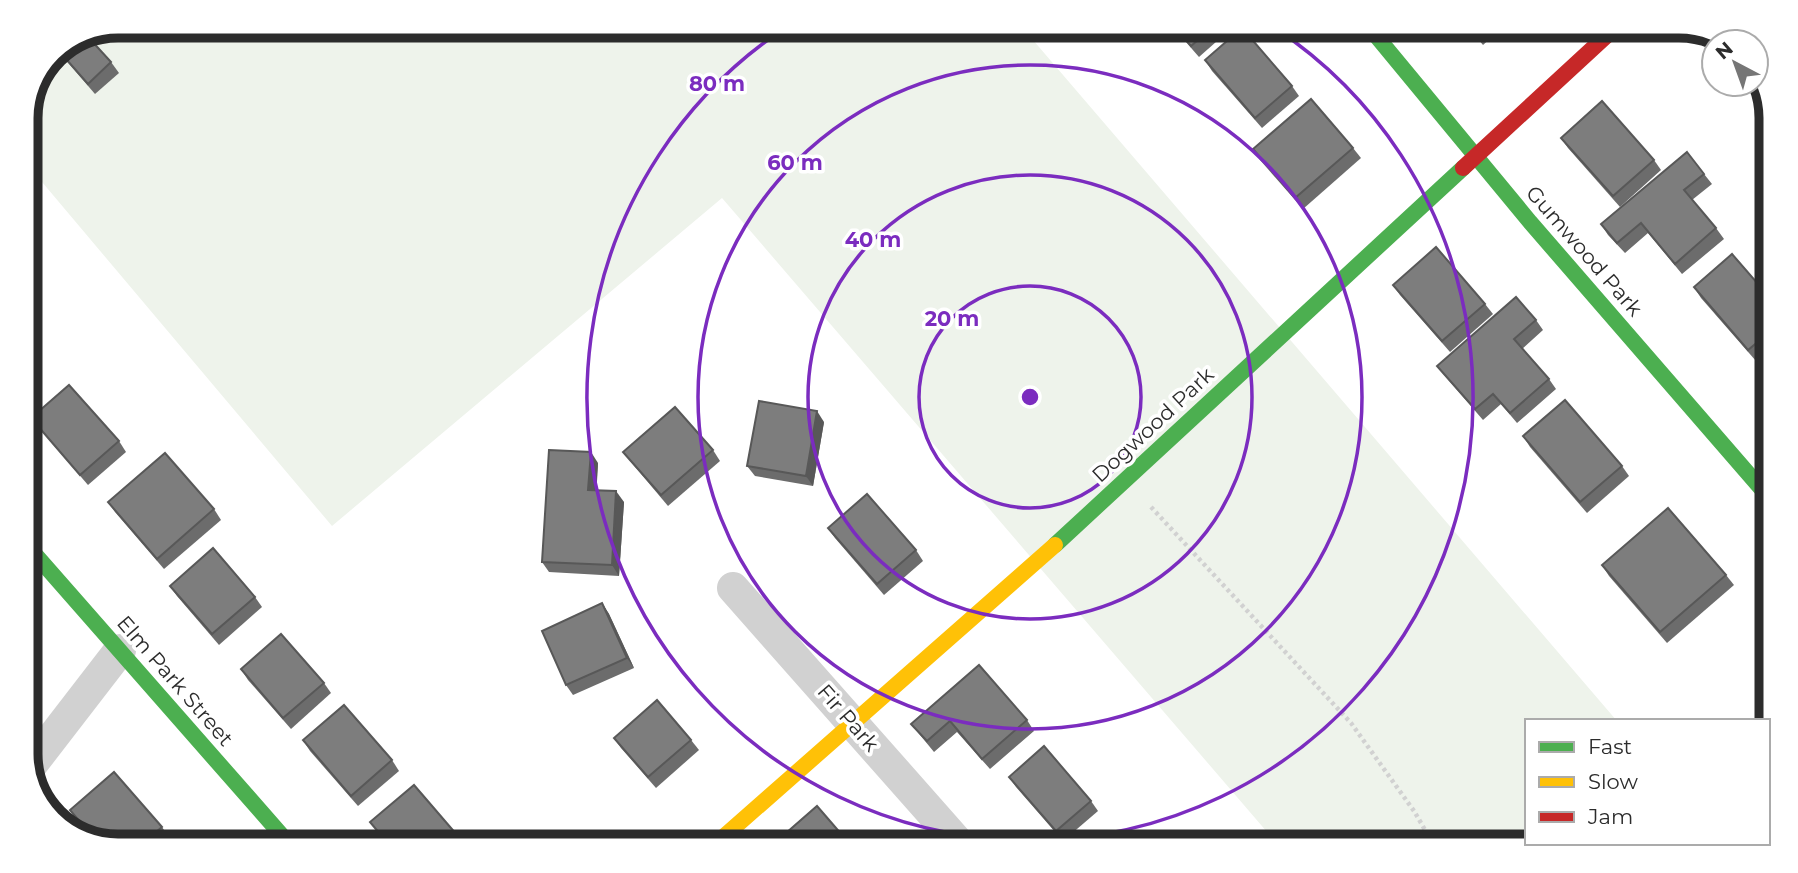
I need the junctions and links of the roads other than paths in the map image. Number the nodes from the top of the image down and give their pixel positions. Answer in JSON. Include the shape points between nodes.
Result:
{"nodes":[{"id":1,"x":1378,"y":38,"type":"edge"},
{"id":2,"x":1604,"y":38,"type":"edge"},
{"id":3,"x":1475,"y":155,"type":"junction"},
{"id":4,"x":1759,"y":486,"type":"edge"},
{"id":5,"x":39,"y":559,"type":"edge"},
{"id":6,"x":733,"y":588,"type":"dead end"},
{"id":7,"x":120,"y":650,"type":"junction"},
{"id":8,"x":853,"y":724,"type":"junction"},
{"id":9,"x":39,"y":755,"type":"edge"},
{"id":10,"x":281,"y":834,"type":"edge"},
{"id":11,"x":727,"y":834,"type":"edge"},
{"id":12,"x":950,"y":834,"type":"edge"}],
"edges":[{"from":1,"to":3,"type":"street","name":"Gumwood Park"},
{"from":2,"to":3,"type":"street","name":"Dogwood Park"},
{"from":3,"to":4,"type":"street","name":"Gumwood Park"},
{"from":3,"to":8,"type":"street","name":"Dogwood Park","via":[[1013,584]]},
{"from":5,"to":7,"type":"street","name":"Elm Park Street"},
{"from":6,"to":8,"type":"street","name":"Fir Park"},
{"from":7,"to":9,"type":"street"},
{"from":7,"to":10,"type":"street","name":"Elm Park Street"},
{"from":8,"to":11,"type":"street","name":"Dogwood Park"},
{"from":8,"to":12,"type":"street","name":"Fir Park"}]}
